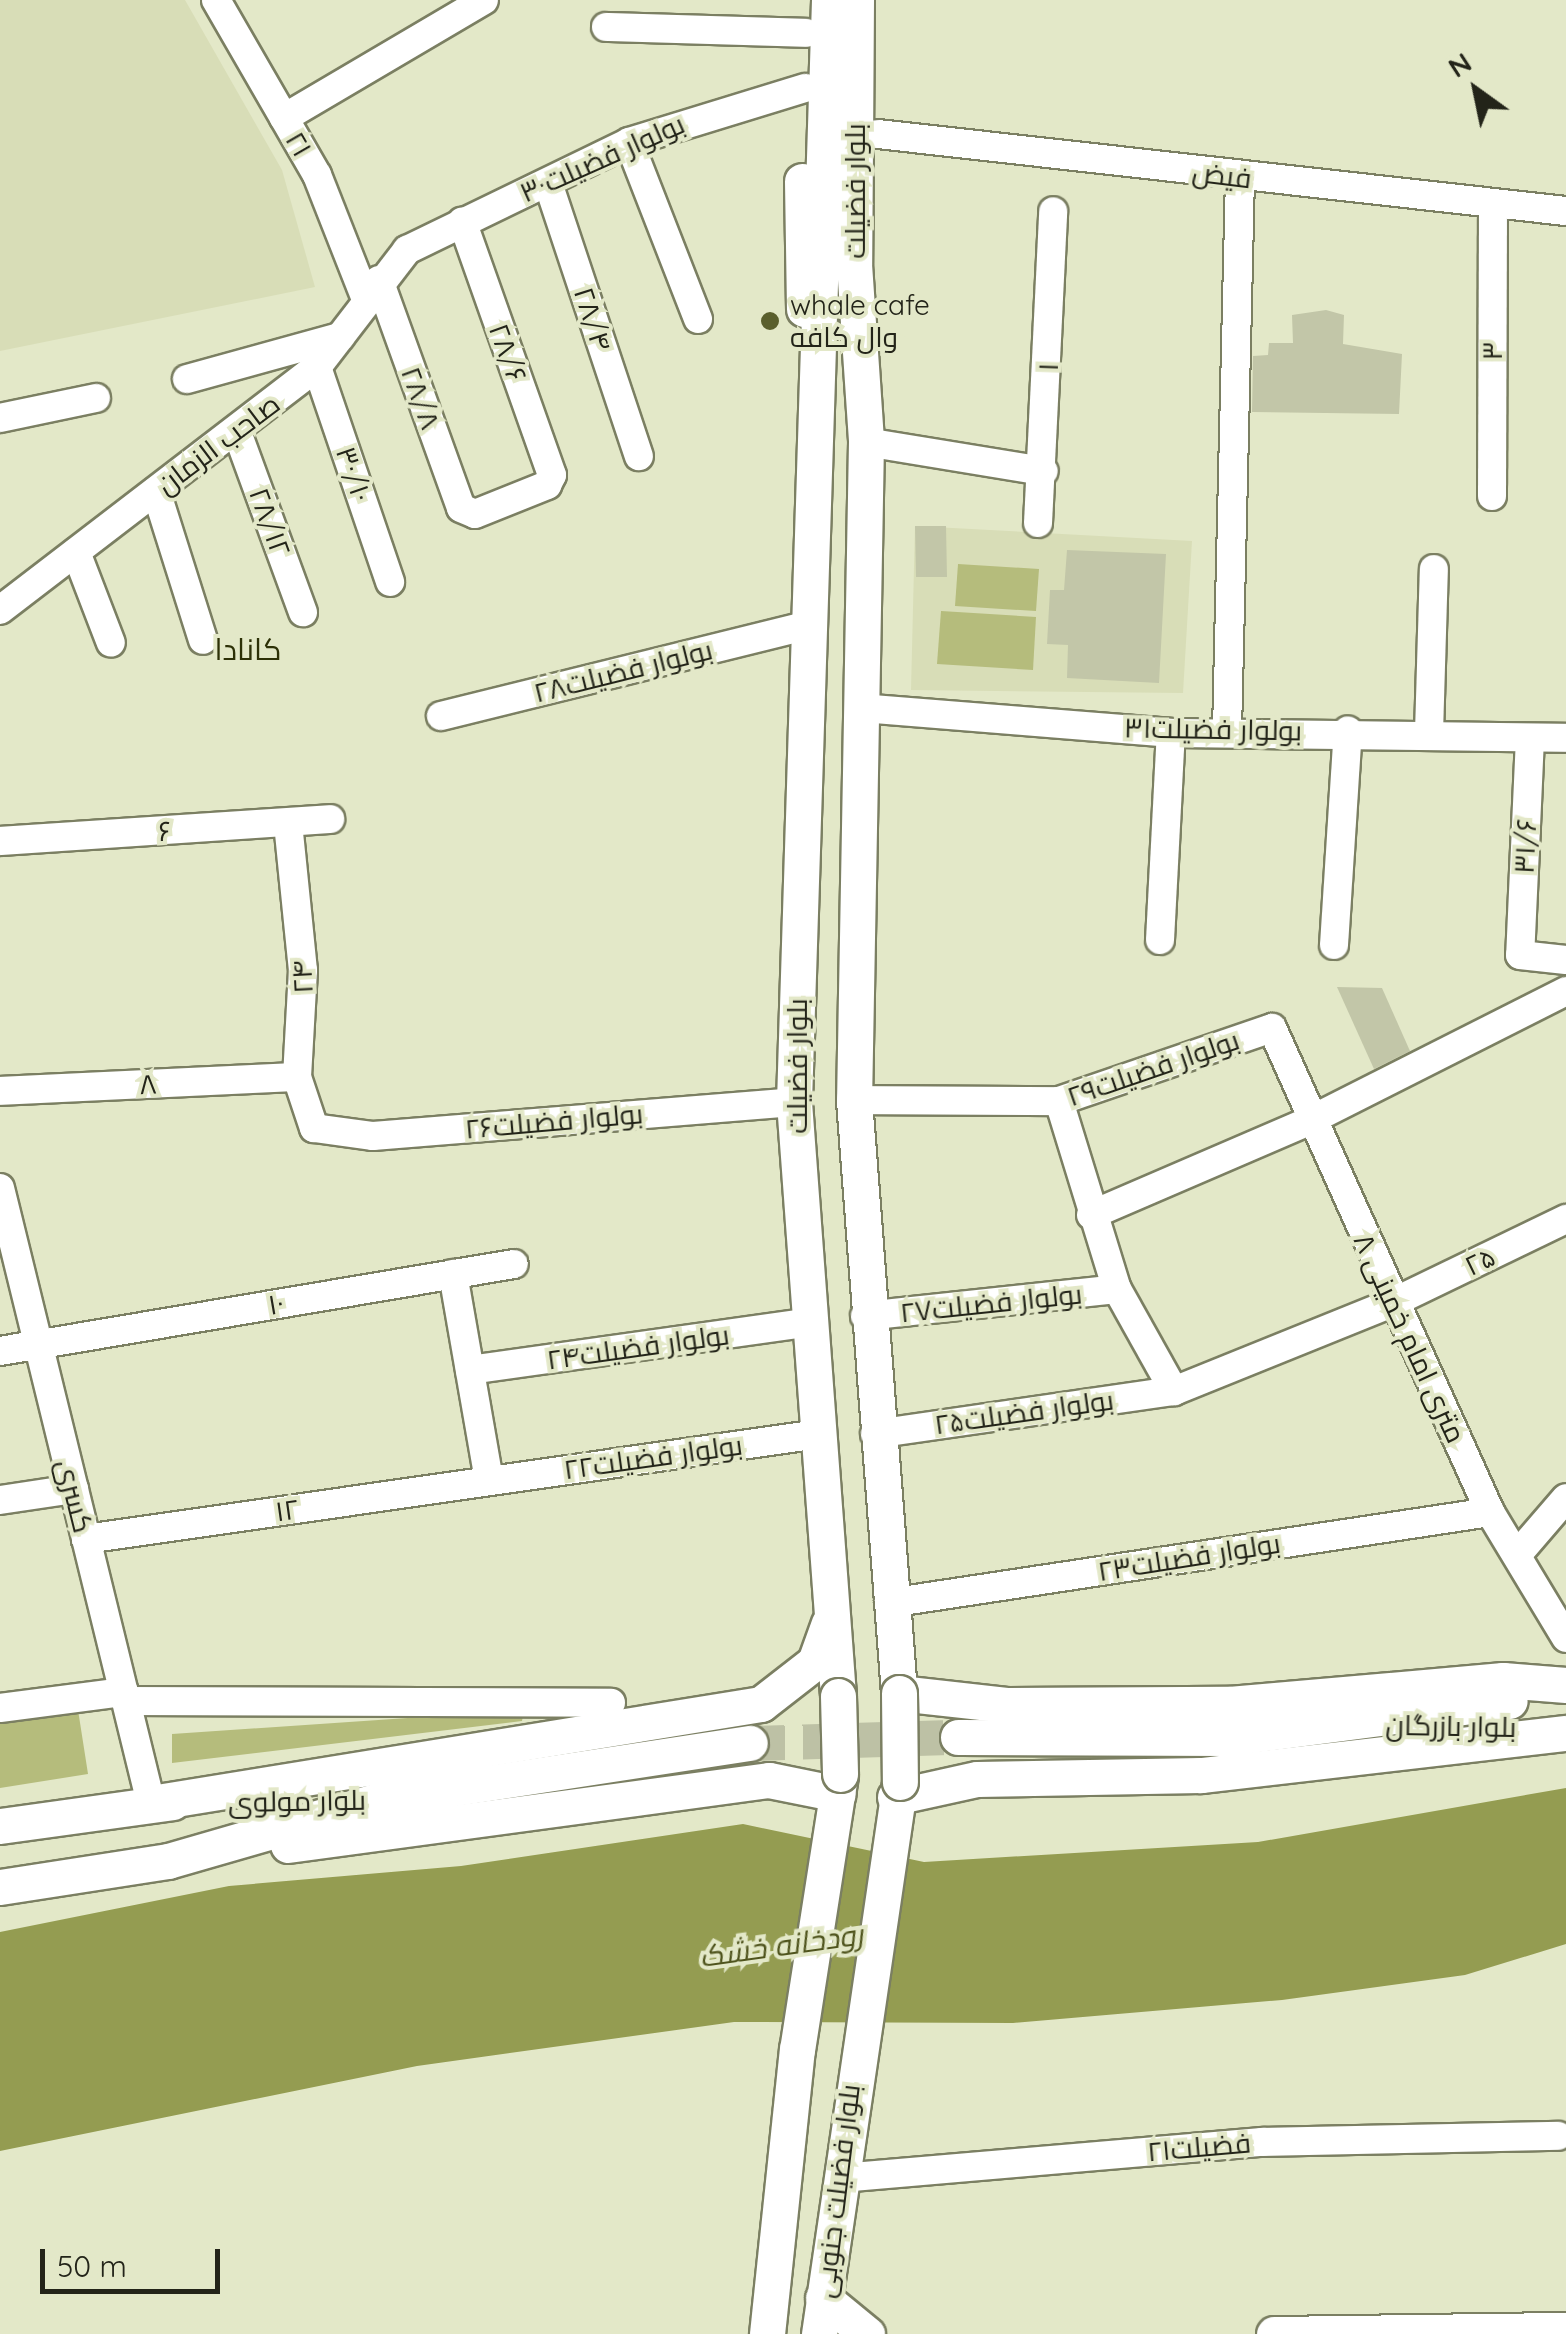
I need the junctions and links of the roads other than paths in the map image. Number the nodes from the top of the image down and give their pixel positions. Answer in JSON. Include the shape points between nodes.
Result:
{"nodes":[{"id":1,"x":216,"y":0,"type":"edge"},
{"id":2,"x":484,"y":0,"type":"edge"},
{"id":3,"x":829,"y":0,"type":"edge"},
{"id":4,"x":856,"y":0,"type":"edge"},
{"id":5,"x":878,"y":0,"type":"edge"},
{"id":6,"x":806,"y":16,"type":"edge"},
{"id":7,"x":606,"y":27,"type":"dead end"},
{"id":8,"x":805,"y":88,"type":"junction"},
{"id":9,"x":284,"y":118,"type":"junction"},
{"id":10,"x":878,"y":134,"type":"junction"},
{"id":11,"x":629,"y":142,"type":"junction"},
{"id":12,"x":1240,"y":177,"type":"junction"},
{"id":13,"x":548,"y":183,"type":"junction"},
{"id":14,"x":1493,"y":207,"type":"junction"},
{"id":15,"x":1053,"y":211,"type":"dead end"},
{"id":16,"x":1566,"y":212,"type":"edge"},
{"id":17,"x":462,"y":221,"type":"junction"},
{"id":18,"x":407,"y":250,"type":"joint"},
{"id":19,"x":839,"y":262,"type":"junction"},
{"id":20,"x":372,"y":288,"type":"junction"},
{"id":21,"x":698,"y":318,"type":"dead end"},
{"id":22,"x":340,"y":336,"type":"junction"},
{"id":23,"x":317,"y":367,"type":"junction"},
{"id":24,"x":186,"y":379,"type":"dead end"},
{"id":25,"x":96,"y":398,"type":"dead end"},
{"id":26,"x":0,"y":418,"type":"edge"},
{"id":27,"x":237,"y":432,"type":"junction"},
{"id":28,"x":813,"y":435,"type":"junction"},
{"id":29,"x":866,"y":442,"type":"junction"},
{"id":30,"x":638,"y":456,"type":"dead end"},
{"id":31,"x":1044,"y":471,"type":"junction"},
{"id":32,"x":156,"y":491,"type":"junction"},
{"id":33,"x":1492,"y":496,"type":"dead end"},
{"id":34,"x":466,"y":514,"type":"joint"},
{"id":35,"x":1038,"y":523,"type":"dead end"},
{"id":36,"x":76,"y":552,"type":"junction"},
{"id":37,"x":1434,"y":568,"type":"dead end"},
{"id":38,"x":390,"y":582,"type":"dead end"},
{"id":39,"x":0,"y":610,"type":"edge"},
{"id":40,"x":302,"y":612,"type":"dead end"},
{"id":41,"x":804,"y":626,"type":"junction"},
{"id":42,"x":203,"y":640,"type":"dead end"},
{"id":43,"x":111,"y":644,"type":"dead end"},
{"id":44,"x":861,"y":708,"type":"junction"},
{"id":45,"x":441,"y":716,"type":"dead end"},
{"id":46,"x":1348,"y":730,"type":"junction"},
{"id":47,"x":1227,"y":732,"type":"junction"},
{"id":48,"x":1171,"y":733,"type":"junction"},
{"id":49,"x":1429,"y":734,"type":"junction"},
{"id":50,"x":1530,"y":738,"type":"junction"},
{"id":51,"x":1566,"y":738,"type":"edge"},
{"id":52,"x":330,"y":819,"type":"dead end"},
{"id":53,"x":288,"y":823,"type":"junction"},
{"id":54,"x":0,"y":841,"type":"edge"},
{"id":55,"x":802,"y":847,"type":"junction"},
{"id":56,"x":854,"y":850,"type":"junction"},
{"id":57,"x":1160,"y":940,"type":"dead end"},
{"id":58,"x":1334,"y":945,"type":"dead end"},
{"id":59,"x":1566,"y":960,"type":"edge"},
{"id":60,"x":1566,"y":991,"type":"edge"},
{"id":61,"x":1272,"y":1028,"type":"joint"},
{"id":62,"x":297,"y":1077,"type":"junction"},
{"id":63,"x":0,"y":1091,"type":"edge"},
{"id":64,"x":854,"y":1100,"type":"junction"},
{"id":65,"x":1058,"y":1101,"type":"junction"},
{"id":66,"x":794,"y":1102,"type":"junction"},
{"id":67,"x":1309,"y":1121,"type":"junction"},
{"id":68,"x":314,"y":1128,"type":"joint"},
{"id":69,"x":0,"y":1188,"type":"edge"},
{"id":70,"x":1091,"y":1215,"type":"junction"},
{"id":71,"x":1566,"y":1219,"type":"edge"},
{"id":72,"x":514,"y":1264,"type":"dead end"},
{"id":73,"x":453,"y":1274,"type":"junction"},
{"id":74,"x":1117,"y":1290,"type":"junction"},
{"id":75,"x":1394,"y":1302,"type":"junction"},
{"id":76,"x":865,"y":1316,"type":"junction"},
{"id":77,"x":806,"y":1323,"type":"junction"},
{"id":78,"x":38,"y":1345,"type":"junction"},
{"id":79,"x":0,"y":1351,"type":"edge"},
{"id":80,"x":470,"y":1370,"type":"junction"},
{"id":81,"x":1174,"y":1391,"type":"junction"},
{"id":82,"x":818,"y":1434,"type":"junction"},
{"id":83,"x":874,"y":1434,"type":"junction"},
{"id":84,"x":488,"y":1480,"type":"junction"},
{"id":85,"x":74,"y":1489,"type":"junction"},
{"id":86,"x":1566,"y":1498,"type":"edge"},
{"id":87,"x":0,"y":1500,"type":"edge"},
{"id":88,"x":1490,"y":1512,"type":"junction"},
{"id":89,"x":86,"y":1540,"type":"junction"},
{"id":90,"x":1517,"y":1555,"type":"junction"},
{"id":91,"x":888,"y":1602,"type":"junction"},
{"id":92,"x":833,"y":1613,"type":"junction"},
{"id":93,"x":1566,"y":1638,"type":"edge"},
{"id":94,"x":1566,"y":1689,"type":"edge"},
{"id":95,"x":899,"y":1693,"type":"junction"},
{"id":96,"x":125,"y":1697,"type":"junction"},
{"id":97,"x":611,"y":1702,"type":"dead end"},
{"id":98,"x":0,"y":1708,"type":"edge"},
{"id":99,"x":1362,"y":1725,"type":"junction"},
{"id":100,"x":1566,"y":1731,"type":"edge"},
{"id":101,"x":958,"y":1737,"type":"tunnel mouth"},
{"id":102,"x":750,"y":1743,"type":"tunnel mouth"},
{"id":103,"x":838,"y":1795,"type":"junction"},
{"id":104,"x":895,"y":1797,"type":"junction"},
{"id":105,"x":383,"y":1799,"type":"junction"},
{"id":106,"x":151,"y":1803,"type":"junction"},
{"id":107,"x":0,"y":1826,"type":"edge"},
{"id":108,"x":168,"y":1861,"type":"junction"},
{"id":109,"x":0,"y":1886,"type":"edge"},
{"id":110,"x":1558,"y":2136,"type":"dead end"},
{"id":111,"x":840,"y":2178,"type":"junction"},
{"id":112,"x":772,"y":2290,"type":"junction"},
{"id":113,"x":823,"y":2298,"type":"junction"},
{"id":114,"x":1566,"y":2330,"type":"edge"},
{"id":115,"x":740,"y":2334,"type":"edge"},
{"id":116,"x":766,"y":2334,"type":"edge"},
{"id":117,"x":819,"y":2334,"type":"edge"},
{"id":118,"x":867,"y":2334,"type":"edge"},
{"id":119,"x":1274,"y":2334,"type":"edge"},
{"id":120,"x":1531,"y":2334,"type":"edge"}],
"edges":[{"from":1,"to":9,"type":"street","name":"۲۱"},
{"from":2,"to":9,"type":"street"},
{"from":3,"to":19,"type":"main road","name":"بلوار فضیلت"},
{"from":4,"to":19,"type":"main road","name":"بلوار فضیلت"},
{"from":5,"to":10,"type":"main road","name":"بلوار فضیلت"},
{"from":6,"to":7,"type":"street"},
{"from":6,"to":8,"type":"main road","name":"بلوار فضیلت"},
{"from":8,"to":11,"type":"street","name":"بولوار فضیلت۳۰"},
{"from":8,"to":28,"type":"main road","name":"بلوار فضیلت","via":[[800,259]]},
{"from":9,"to":20,"type":"street","name":"۲۱"},
{"from":10,"to":12,"type":"street","name":"فیض"},
{"from":10,"to":29,"type":"main road","name":"بلوار فضیلت"},
{"from":11,"to":13,"type":"street","name":"بولوار فضیلت۳۰"},
{"from":11,"to":21,"type":"street"},
{"from":12,"to":14,"type":"street","name":"فیض"},
{"from":12,"to":47,"type":"street"},
{"from":13,"to":17,"type":"street","name":"بولوار فضیلت۳۰"},
{"from":13,"to":30,"type":"street","name":"۲۸/۴"},
{"from":14,"to":16,"type":"street","name":"فیض"},
{"from":14,"to":33,"type":"street","name":"۳"},
{"from":15,"to":31,"type":"street","name":"۱"},
{"from":17,"to":18,"type":"street","name":"بولوار فضیلت۳۰"},
{"from":17,"to":34,"type":"street","name":"۲۸/۶","via":[[552,475],[547,485]]},
{"from":18,"to":20,"type":"street","name":"صاحب الزمان"},
{"from":19,"to":28,"type":"main road","name":"بلوار فضیلت"},
{"from":19,"to":29,"type":"main road","name":"بلوار فضیلت"},
{"from":20,"to":22,"type":"street","name":"صاحب الزمان"},
{"from":20,"to":34,"type":"street","name":"۲۸/۸"},
{"from":22,"to":23,"type":"street","name":"صاحب الزمان"},
{"from":22,"to":24,"type":"street"},
{"from":23,"to":27,"type":"street","name":"صاحب الزمان"},
{"from":23,"to":38,"type":"street","name":"۳۰/۱۰"},
{"from":25,"to":26,"type":"street"},
{"from":27,"to":32,"type":"street","name":"صاحب الزمان"},
{"from":27,"to":40,"type":"street","name":"۲۸/۱۲"},
{"from":28,"to":41,"type":"main road","name":"بلوار فضیلت"},
{"from":29,"to":31,"type":"street"},
{"from":29,"to":44,"type":"main road","name":"بلوار فضیلت"},
{"from":31,"to":35,"type":"street","name":"۱"},
{"from":32,"to":36,"type":"street","name":"صاحب الزمان"},
{"from":32,"to":42,"type":"street"},
{"from":36,"to":39,"type":"street","name":"صاحب الزمان"},
{"from":36,"to":43,"type":"street"},
{"from":37,"to":49,"type":"street"},
{"from":41,"to":45,"type":"street","name":"بولوار فضیلت۲۸"},
{"from":41,"to":55,"type":"main road","name":"بلوار فضیلت"},
{"from":44,"to":48,"type":"street","name":"بولوار فضیلت۳۱"},
{"from":44,"to":56,"type":"main road","name":"بلوار فضیلت"},
{"from":46,"to":47,"type":"street","name":"بولوار فضیلت۳۱"},
{"from":46,"to":49,"type":"street","name":"بولوار فضیلت۳۱"},
{"from":46,"to":58,"type":"street"},
{"from":47,"to":48,"type":"street","name":"بولوار فضیلت۳۱"},
{"from":48,"to":57,"type":"street"},
{"from":49,"to":50,"type":"street","name":"بولوار فضیلت۳۱"},
{"from":50,"to":51,"type":"street","name":"بولوار فضیلت۳۱"},
{"from":50,"to":59,"type":"street","name":"۳۱/۶","via":[[1520,955]]},
{"from":52,"to":53,"type":"street","name":"۶"},
{"from":53,"to":54,"type":"street","name":"۶"},
{"from":53,"to":62,"type":"street","name":"۲۴","via":[[303,970]]},
{"from":55,"to":56,"type":"main road"},
{"from":55,"to":66,"type":"main road","name":"بلوار فضیلت"},
{"from":56,"to":64,"type":"main road","name":"بلوار فضیلت"},
{"from":60,"to":67,"type":"street"},
{"from":61,"to":65,"type":"street","name":"بولوار فضیلت۲۹"},
{"from":61,"to":67,"type":"street","name":"۸ متری امام خمینی"},
{"from":62,"to":63,"type":"street","name":"۸"},
{"from":62,"to":68,"type":"street","name":"۲۴"},
{"from":64,"to":65,"type":"street","name":"بولوار فضیلت۲۹"},
{"from":64,"to":76,"type":"main road","name":"بلوار فضیلت"},
{"from":65,"to":70,"type":"street"},
{"from":66,"to":68,"type":"street","name":"بولوار فضیلت۲۶","via":[[373,1136]]},
{"from":66,"to":77,"type":"main road","name":"بلوار فضیلت"},
{"from":67,"to":70,"type":"street"},
{"from":67,"to":75,"type":"street","name":"۸ متری امام خمینی"},
{"from":69,"to":78,"type":"street","name":"کسری"},
{"from":70,"to":74,"type":"street"},
{"from":71,"to":75,"type":"street","name":"۲۵"},
{"from":72,"to":73,"type":"street","name":"۱۰"},
{"from":73,"to":78,"type":"street","name":"۱۰"},
{"from":73,"to":80,"type":"street"},
{"from":74,"to":76,"type":"street","name":"بولوار فضیلت۲۷"},
{"from":74,"to":81,"type":"street"},
{"from":75,"to":81,"type":"street","name":"۲۵"},
{"from":75,"to":88,"type":"street","name":"۸ متری امام خمینی"},
{"from":76,"to":83,"type":"main road","name":"بلوار فضیلت"},
{"from":77,"to":80,"type":"street","name":"بولوار فضیلت۲۴"},
{"from":77,"to":82,"type":"main road","name":"بلوار فضیلت"},
{"from":78,"to":79,"type":"street","name":"۱۰"},
{"from":78,"to":85,"type":"street","name":"کسری"},
{"from":80,"to":84,"type":"street"},
{"from":81,"to":83,"type":"street","name":"بولوار فضیلت۲۵"},
{"from":82,"to":84,"type":"street","name":"بولوار فضیلت۲۲"},
{"from":82,"to":92,"type":"main road","name":"بلوار فضیلت"},
{"from":83,"to":91,"type":"main road","name":"بلوار فضیلت"},
{"from":84,"to":89,"type":"street","name":"۱۲"},
{"from":85,"to":87,"type":"street"},
{"from":85,"to":89,"type":"street","name":"کسری"},
{"from":86,"to":90,"type":"street"},
{"from":88,"to":90,"type":"street","name":"۸ متری امام خمینی"},
{"from":88,"to":91,"type":"street","name":"بولوار فضیلت۲۳"},
{"from":89,"to":96,"type":"street","name":"کسری"},
{"from":90,"to":93,"type":"street","name":"۸ متری امام خمینی"},
{"from":91,"to":95,"type":"main road","name":"بلوار فضیلت"},
{"from":92,"to":103,"type":"main road","name":"بلوار فضیلت","bridge":true},
{"from":92,"to":106,"type":"main road","via":[[815,1662],[760,1704]]},
{"from":94,"to":95,"type":"main road","via":[[1503,1680],[1229,1704],[1008,1705]]},
{"from":94,"to":99,"type":"main road","name":"بلوار بازرگان"},
{"from":95,"to":104,"type":"main road","name":"بلوار فضیلت","bridge":true},
{"from":96,"to":97,"type":"street"},
{"from":96,"to":98,"type":"street"},
{"from":96,"to":106,"type":"street","name":"کسری"},
{"from":99,"to":100,"type":"main road","name":"بلوار بازرگان"},
{"from":99,"to":101,"type":"main road","via":[[1228,1738]]},
{"from":100,"to":104,"type":"main road","via":[[1202,1775],[977,1779]]},
{"from":102,"to":105,"type":"main road"},
{"from":103,"to":108,"type":"main road","via":[[769,1780]]},
{"from":103,"to":112,"type":"main road","name":"بلوار فضیلت جنوبی","via":[[797,2050]]},
{"from":104,"to":111,"type":"main road","name":"بلوار فضیلت جنوبی"},
{"from":105,"to":106,"type":"main road","name":"بلوار مولوی"},
{"from":105,"to":108,"type":"main road","name":"بلوار مولوی"},
{"from":106,"to":107,"type":"main road","name":"بلوار مولوی"},
{"from":108,"to":109,"type":"main road","name":"بلوار مولوی"},
{"from":110,"to":111,"type":"street","name":"فضیلت۲۱","via":[[1262,2142]]},
{"from":111,"to":113,"type":"main road","name":"بلوار فضیلت جنوبی"},
{"from":112,"to":115,"type":"main road"},
{"from":112,"to":116,"type":"main road","name":"بلوار فضیلت جنوبی"},
{"from":113,"to":117,"type":"main road","name":"بلوار فضیلت جنوبی"},
{"from":113,"to":118,"type":"main road"},
{"from":114,"to":120,"type":"main road"},
{"from":119,"to":120,"type":"main road","via":[[1454,2326]]}]}
